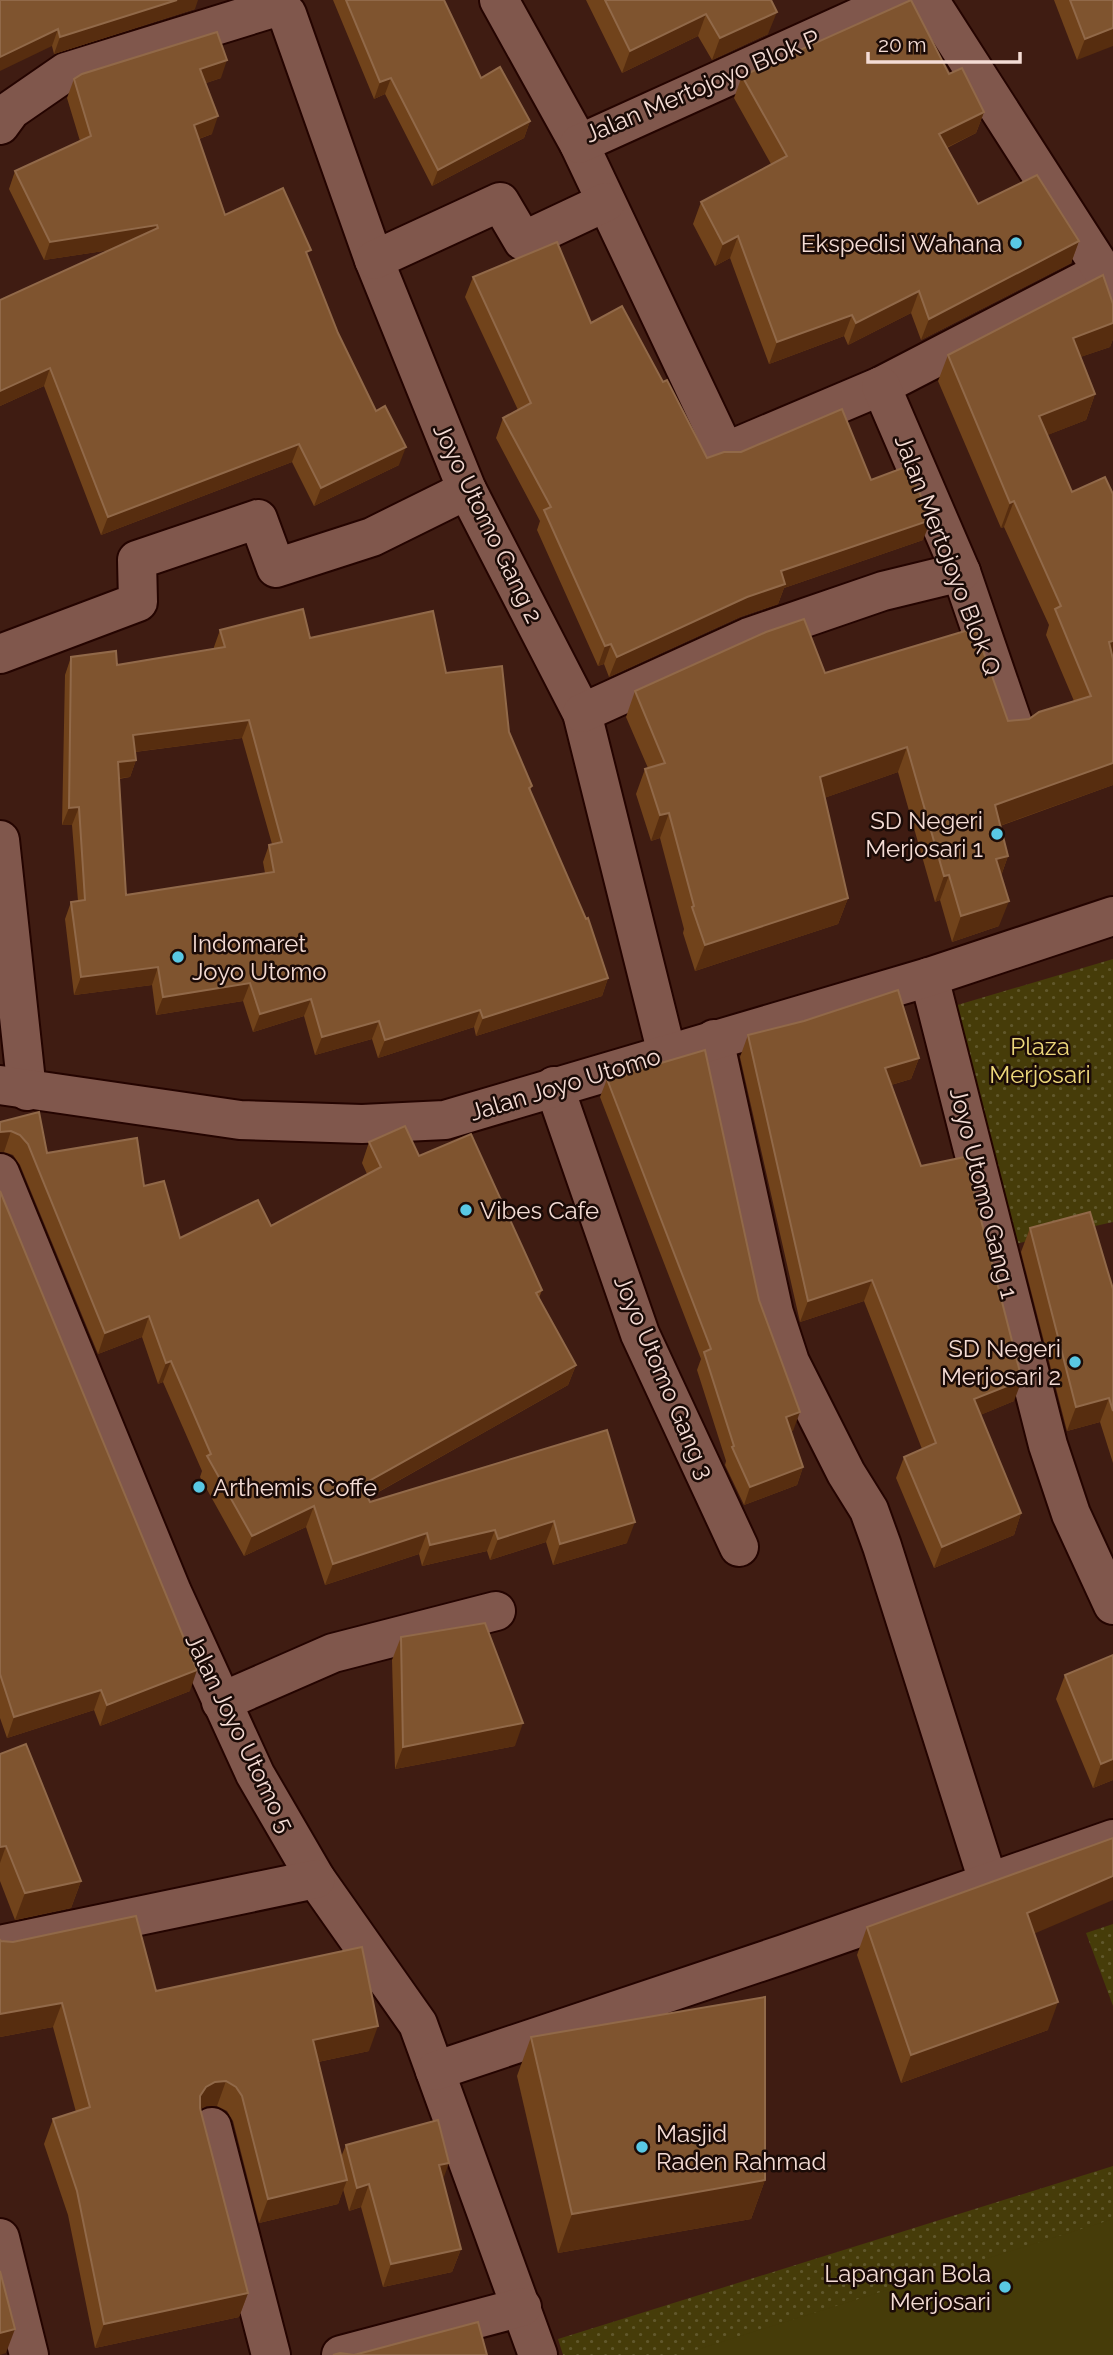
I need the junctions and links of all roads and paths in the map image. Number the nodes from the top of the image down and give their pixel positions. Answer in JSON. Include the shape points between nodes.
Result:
{"nodes":[{"id":1,"x":499,"y":0,"type":"edge"},
{"id":2,"x":897,"y":0,"type":"edge"},
{"id":3,"x":929,"y":0,"type":"edge"},
{"id":4,"x":0,"y":125,"type":"edge"},
{"id":5,"x":579,"y":144,"type":"junction"},
{"id":6,"x":606,"y":202,"type":"junction"},
{"id":7,"x":374,"y":260,"type":"junction"},
{"id":8,"x":1108,"y":279,"type":"edge"},
{"id":9,"x":881,"y":386,"type":"junction"},
{"id":10,"x":467,"y":490,"type":"junction"},
{"id":11,"x":961,"y":572,"type":"junction"},
{"id":12,"x":0,"y":654,"type":"edge"},
{"id":13,"x":582,"y":713,"type":"junction"},
{"id":14,"x":1013,"y":724,"type":"edge"},
{"id":15,"x":0,"y":840,"type":"edge"},
{"id":16,"x":1113,"y":916,"type":"edge"},
{"id":17,"x":929,"y":977,"type":"junction"},
{"id":18,"x":714,"y":1039,"type":"junction"},
{"id":19,"x":667,"y":1054,"type":"junction"},
{"id":20,"x":554,"y":1086,"type":"junction"},
{"id":21,"x":13,"y":1088,"type":"edge"},
{"id":22,"x":0,"y":1173,"type":"edge"},
{"id":23,"x":739,"y":1547,"type":"dead end"},
{"id":24,"x":1113,"y":1605,"type":"edge"},
{"id":25,"x":496,"y":1611,"type":"dead end"},
{"id":26,"x":221,"y":1702,"type":"junction"},
{"id":27,"x":1113,"y":1839,"type":"edge"},
{"id":28,"x":316,"y":1880,"type":"junction"},
{"id":29,"x":988,"y":1881,"type":"junction"},
{"id":30,"x":0,"y":1945,"type":"edge"},
{"id":31,"x":435,"y":2071,"type":"junction"},
{"id":32,"x":212,"y":2127,"type":"dead end"},
{"id":33,"x":0,"y":2238,"type":"edge"},
{"id":34,"x":522,"y":2307,"type":"junction"},
{"id":35,"x":29,"y":2355,"type":"edge"},
{"id":36,"x":271,"y":2355,"type":"edge"},
{"id":37,"x":341,"y":2355,"type":"edge"},
{"id":38,"x":538,"y":2355,"type":"edge"}],
"edges":[{"from":1,"to":5,"type":"street","name":"Jalan Mertojoyo Blok P"},
{"from":2,"to":5,"type":"street","name":"Jalan Mertojoyo Blok P"},
{"from":3,"to":8,"type":"street"},
{"from":4,"to":7,"type":"street","name":"Joyo Utomo Gang 2","via":[[11,110],[66,72],[273,8],[287,14],[295,31]]},
{"from":5,"to":6,"type":"street"},
{"from":6,"to":7,"type":"street","via":[[523,241],[500,202]]},
{"from":6,"to":9,"type":"street","via":[[725,452]]},
{"from":7,"to":10,"type":"street","name":"Joyo Utomo Gang 2"},
{"from":8,"to":9,"type":"street"},
{"from":9,"to":11,"type":"street","name":"Jalan Mertojoyo Blok Q"},
{"from":10,"to":12,"type":"street","via":[[372,537],[276,568],[258,519],[137,560],[138,602]]},
{"from":10,"to":13,"type":"street","name":"Joyo Utomo Gang 2"},
{"from":11,"to":13,"type":"street","via":[[883,591],[749,637]]},
{"from":11,"to":14,"type":"street","name":"Jalan Mertojoyo Blok Q"},
{"from":13,"to":19,"type":"street","name":"Joyo Utomo Gang 2"},
{"from":15,"to":21,"type":"street"},
{"from":16,"to":17,"type":"street","name":"Jalan Joyo Utomo"},
{"from":17,"to":18,"type":"street","name":"Jalan Joyo Utomo"},
{"from":17,"to":24,"type":"street","name":"Joyo Utomo Gang 1","via":[[1048,1445],[1071,1514]]},
{"from":18,"to":19,"type":"street","name":"Jalan Joyo Utomo"},
{"from":18,"to":29,"type":"street","via":[[774,1313],[790,1362],[869,1510]]},
{"from":19,"to":20,"type":"street","name":"Jalan Joyo Utomo"},
{"from":20,"to":21,"type":"street","name":"Jalan Joyo Utomo","via":[[445,1120],[362,1124],[240,1120]]},
{"from":20,"to":23,"type":"street","name":"Joyo Utomo Gang 3","via":[[640,1334]]},
{"from":22,"to":26,"type":"street","name":"Jalan Joyo Utomo 5"},
{"from":25,"to":26,"type":"street","via":[[333,1653]]},
{"from":26,"to":28,"type":"street","name":"Jalan Joyo Utomo 5","via":[[255,1774]]},
{"from":27,"to":29,"type":"street"},
{"from":28,"to":30,"type":"street"},
{"from":28,"to":31,"type":"street","name":"Jalan Joyo Utomo 5","via":[[418,2024]]},
{"from":29,"to":31,"type":"street"},
{"from":31,"to":34,"type":"street","name":"Jalan Joyo Utomo 5"},
{"from":32,"to":36,"type":"street"},
{"from":33,"to":35,"type":"street"},
{"from":34,"to":37,"type":"street"},
{"from":34,"to":38,"type":"street","name":"Jalan Joyo Utomo 5"}]}
